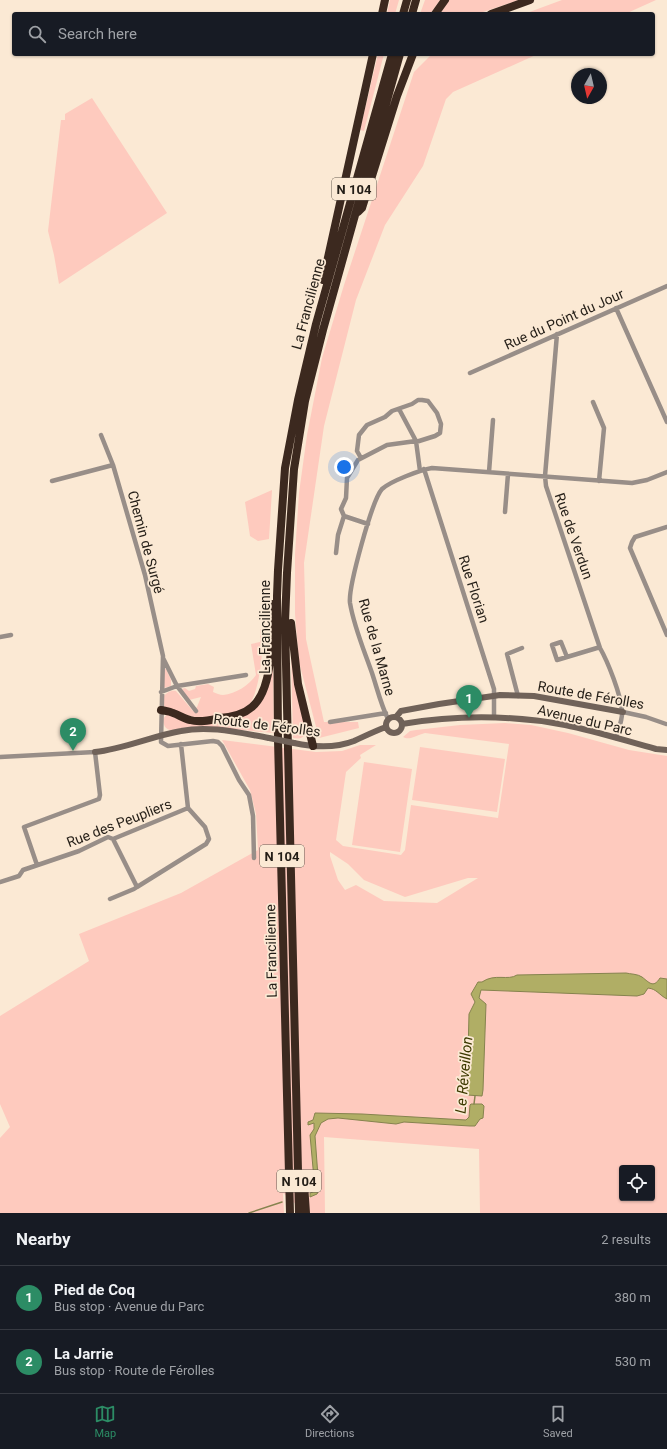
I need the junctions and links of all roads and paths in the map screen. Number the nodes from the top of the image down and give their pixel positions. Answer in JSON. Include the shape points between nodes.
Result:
{"nodes":[{"id":1,"x":385,"y":0,"type":"edge"},
{"id":2,"x":407,"y":0,"type":"edge"},
{"id":3,"x":416,"y":0,"type":"edge"},
{"id":4,"x":445,"y":0,"type":"edge"},
{"id":5,"x":530,"y":0,"type":"edge"},
{"id":6,"x":382,"y":12,"type":"edge"},
{"id":7,"x":404,"y":12,"type":"edge"},
{"id":8,"x":413,"y":12,"type":"edge"},
{"id":9,"x":436,"y":12,"type":"edge"},
{"id":10,"x":497,"y":12,"type":"edge"},
{"id":11,"x":373,"y":56,"type":"edge"},
{"id":12,"x":391,"y":56,"type":"edge"},
{"id":13,"x":399,"y":56,"type":"edge"},
{"id":14,"x":412,"y":56,"type":"edge"},
{"id":15,"x":416,"y":56,"type":"edge"},
{"id":16,"x":406,"y":70,"type":"junction"},
{"id":17,"x":354,"y":217,"type":"junction"},
{"id":18,"x":667,"y":286,"type":"edge"},
{"id":19,"x":616,"y":308,"type":"junction"},
{"id":20,"x":316,"y":324,"type":"junction"},
{"id":21,"x":557,"y":334,"type":"junction"},
{"id":22,"x":470,"y":373,"type":"dead end"},
{"id":23,"x":593,"y":402,"type":"dead end"},
{"id":24,"x":399,"y":409,"type":"junction"},
{"id":25,"x":493,"y":420,"type":"dead end"},
{"id":26,"x":667,"y":422,"type":"edge"},
{"id":27,"x":101,"y":435,"type":"dead end"},
{"id":28,"x":416,"y":441,"type":"junction"},
{"id":29,"x":361,"y":458,"type":"junction"},
{"id":30,"x":113,"y":465,"type":"junction"},
{"id":31,"x":422,"y":470,"type":"junction"},
{"id":32,"x":489,"y":472,"type":"junction"},
{"id":33,"x":667,"y":472,"type":"edge"},
{"id":34,"x":508,"y":474,"type":"junction"},
{"id":35,"x":545,"y":476,"type":"junction"},
{"id":36,"x":52,"y":481,"type":"dead end"},
{"id":37,"x":599,"y":481,"type":"junction"},
{"id":38,"x":505,"y":512,"type":"dead end"},
{"id":39,"x":344,"y":516,"type":"junction"},
{"id":40,"x":368,"y":524,"type":"junction"},
{"id":41,"x":667,"y":527,"type":"edge"},
{"id":42,"x":336,"y":553,"type":"dead end"},
{"id":43,"x":278,"y":570,"type":"junction"},
{"id":44,"x":287,"y":573,"type":"junction"},
{"id":45,"x":11,"y":635,"type":"dead end"},
{"id":46,"x":667,"y":635,"type":"edge"},
{"id":47,"x":0,"y":637,"type":"edge"},
{"id":48,"x":522,"y":648,"type":"dead end"},
{"id":49,"x":600,"y":648,"type":"junction"},
{"id":50,"x":162,"y":656,"type":"junction"},
{"id":51,"x":566,"y":657,"type":"dead end"},
{"id":52,"x":246,"y":675,"type":"dead end"},
{"id":53,"x":176,"y":686,"type":"junction"},
{"id":54,"x":161,"y":692,"type":"junction"},
{"id":55,"x":494,"y":696,"type":"junction"},
{"id":56,"x":518,"y":696,"type":"junction"},
{"id":57,"x":161,"y":710,"type":"junction"},
{"id":58,"x":196,"y":711,"type":"dead end"},
{"id":59,"x":623,"y":712,"type":"junction"},
{"id":60,"x":387,"y":716,"type":"junction"},
{"id":61,"x":494,"y":716,"type":"junction"},
{"id":62,"x":396,"y":717,"type":"junction"},
{"id":63,"x":330,"y":722,"type":"dead end"},
{"id":64,"x":402,"y":724,"type":"junction"},
{"id":65,"x":666,"y":724,"type":"dead end"},
{"id":66,"x":386,"y":727,"type":"junction"},
{"id":67,"x":161,"y":736,"type":"junction"},
{"id":68,"x":616,"y":738,"type":"junction"},
{"id":69,"x":181,"y":744,"type":"junction"},
{"id":70,"x":313,"y":746,"type":"junction"},
{"id":71,"x":667,"y":750,"type":"edge"},
{"id":72,"x":95,"y":752,"type":"junction"},
{"id":73,"x":0,"y":757,"type":"edge"},
{"id":74,"x":188,"y":808,"type":"junction"},
{"id":75,"x":113,"y":840,"type":"junction"},
{"id":76,"x":254,"y":858,"type":"dead end"},
{"id":77,"x":37,"y":865,"type":"junction"},
{"id":78,"x":0,"y":882,"type":"edge"},
{"id":79,"x":137,"y":887,"type":"junction"},
{"id":80,"x":110,"y":899,"type":"dead end"},
{"id":81,"x":298,"y":1146,"type":"junction"},
{"id":82,"x":290,"y":1213,"type":"edge"},
{"id":83,"x":299,"y":1213,"type":"edge"},
{"id":84,"x":306,"y":1213,"type":"edge"}],
"edges":[{"from":1,"to":6,"type":"highway"},
{"from":2,"to":7,"type":"highway"},
{"from":3,"to":8,"type":"highway"},
{"from":4,"to":9,"type":"highway"},
{"from":5,"to":10,"type":"highway"},
{"from":11,"to":20,"type":"highway","via":[[314,314]]},
{"from":12,"to":20,"type":"highway","name":"La Francilienne","number":"N 104"},
{"from":13,"to":17,"type":"highway","name":"La Francilienne","number":"N 104"},
{"from":14,"to":16,"type":"highway"},
{"from":15,"to":16,"type":"highway"},
{"from":16,"to":17,"type":"highway","via":[[362,208]]},
{"from":17,"to":44,"type":"highway","name":"La Francilienne","number":"N 104","via":[[305,401],[294,469]]},
{"from":18,"to":19,"type":"street","name":"Rue du Point du Jour"},
{"from":19,"to":21,"type":"street","name":"Rue du Point du Jour"},
{"from":19,"to":26,"type":"street"},
{"from":20,"to":43,"type":"highway","name":"La Francilienne","number":"N 104","via":[[285,468]]},
{"from":21,"to":22,"type":"street","name":"Rue du Point du Jour"},
{"from":21,"to":35,"type":"street","name":"Rue de Verdun"},
{"from":23,"to":37,"type":"street","via":[[604,428]]},
{"from":24,"to":28,"type":"street","name":"Rue Florian"},
{"from":24,"to":28,"type":"street","via":[[422,400],[428,402],[437,413],[441,424],[440,433]]},
{"from":24,"to":29,"type":"street","via":[[367,425],[359,435],[357,451]]},
{"from":25,"to":32,"type":"street"},
{"from":27,"to":30,"type":"street","name":"Chemin de Surgé"},
{"from":28,"to":29,"type":"street","via":[[387,445]]},
{"from":28,"to":31,"type":"street","name":"Rue Florian"},
{"from":29,"to":39,"type":"street","via":[[347,478],[346,498],[341,509]]},
{"from":30,"to":36,"type":"street"},
{"from":30,"to":50,"type":"street","name":"Chemin de Surgé","via":[[144,575]]},
{"from":31,"to":32,"type":"street","name":"Rue de la Marne","via":[[432,468]]},
{"from":31,"to":40,"type":"street","name":"Rue de la Marne","via":[[382,490]]},
{"from":31,"to":55,"type":"street","name":"Rue Florian","via":[[494,689]]},
{"from":32,"to":34,"type":"street","name":"Rue de la Marne"},
{"from":33,"to":37,"type":"street","name":"Rue de la Marne","via":[[632,483]]},
{"from":34,"to":35,"type":"street","name":"Rue de la Marne"},
{"from":34,"to":38,"type":"street"},
{"from":35,"to":37,"type":"street","name":"Rue de la Marne"},
{"from":35,"to":49,"type":"street","name":"Rue de Verdun","via":[[548,493]]},
{"from":39,"to":40,"type":"street"},
{"from":39,"to":42,"type":"street"},
{"from":40,"to":60,"type":"street","name":"Rue de la Marne","via":[[353,574],[350,602]]},
{"from":41,"to":46,"type":"street","via":[[635,537],[630,548]]},
{"from":43,"to":57,"type":"highway","via":[[273,583],[271,648],[267,675],[261,696],[253,706],[233,717],[196,721]]},
{"from":43,"to":82,"type":"highway","name":"La Francilienne","number":"N 104","via":[[278,740]]},
{"from":44,"to":70,"type":"highway","via":[[298,684]]},
{"from":44,"to":81,"type":"highway","name":"La Francilienne","number":"N 104","via":[[285,622]]},
{"from":45,"to":47,"type":"street"},
{"from":48,"to":56,"type":"street","via":[[507,654]]},
{"from":49,"to":51,"type":"street"},
{"from":49,"to":59,"type":"street","name":"Rue de Verdun"},
{"from":50,"to":53,"type":"street","name":"Chemin de Surgé"},
{"from":50,"to":54,"type":"street","name":"Chemin de Surgé"},
{"from":52,"to":53,"type":"street"},
{"from":53,"to":54,"type":"street"},
{"from":53,"to":58,"type":"street","name":"Chemin de Surgé"},
{"from":54,"to":57,"type":"street","name":"Chemin de Surgé"},
{"from":55,"to":56,"type":"street","name":"Route de Férolles"},
{"from":55,"to":61,"type":"street","name":"Rue Florian"},
{"from":55,"to":62,"type":"street","name":"Route de Férolles","via":[[401,711]]},
{"from":56,"to":59,"type":"street","name":"Route de Férolles","via":[[534,696]]},
{"from":57,"to":67,"type":"street","name":"Chemin de Surgé"},
{"from":59,"to":65,"type":"street","name":"Route de Férolles"},
{"from":59,"to":68,"type":"street"},
{"from":60,"to":62,"type":"street"},
{"from":60,"to":63,"type":"street","name":"Route de Férolles"},
{"from":60,"to":66,"type":"street"},
{"from":61,"to":64,"type":"street","name":"Avenue du Parc"},
{"from":61,"to":68,"type":"street","name":"Avenue du Parc","via":[[567,725]]},
{"from":62,"to":64,"type":"street"},
{"from":64,"to":66,"type":"street","via":[[401,729],[395,733]]},
{"from":66,"to":70,"type":"street","name":"Route de Férolles","via":[[353,741]]},
{"from":67,"to":69,"type":"street","via":[[163,744]]},
{"from":67,"to":70,"type":"street","name":"Route de Férolles","bridge":true,"via":[[182,730],[206,729]]},
{"from":67,"to":72,"type":"street","name":"Route de Férolles"},
{"from":68,"to":71,"type":"street","name":"Avenue du Parc"},
{"from":69,"to":74,"type":"street","name":"Rue des Peupliers"},
{"from":69,"to":76,"type":"street","via":[[213,741],[222,746],[249,795],[253,816]]},
{"from":72,"to":73,"type":"street","name":"Route de Férolles"},
{"from":72,"to":77,"type":"street","via":[[99,799],[24,827]]},
{"from":74,"to":75,"type":"street","name":"Rue des Peupliers"},
{"from":74,"to":79,"type":"street","via":[[205,827],[209,839],[206,844]]},
{"from":75,"to":77,"type":"street","name":"Rue des Peupliers","via":[[108,837],[79,851]]},
{"from":75,"to":79,"type":"street"},
{"from":77,"to":78,"type":"street","name":"Rue des Peupliers","via":[[23,870],[19,876]]},
{"from":79,"to":80,"type":"street"},
{"from":81,"to":83,"type":"highway","name":"La Francilienne","number":"N 104"},
{"from":81,"to":84,"type":"highway"}]}
